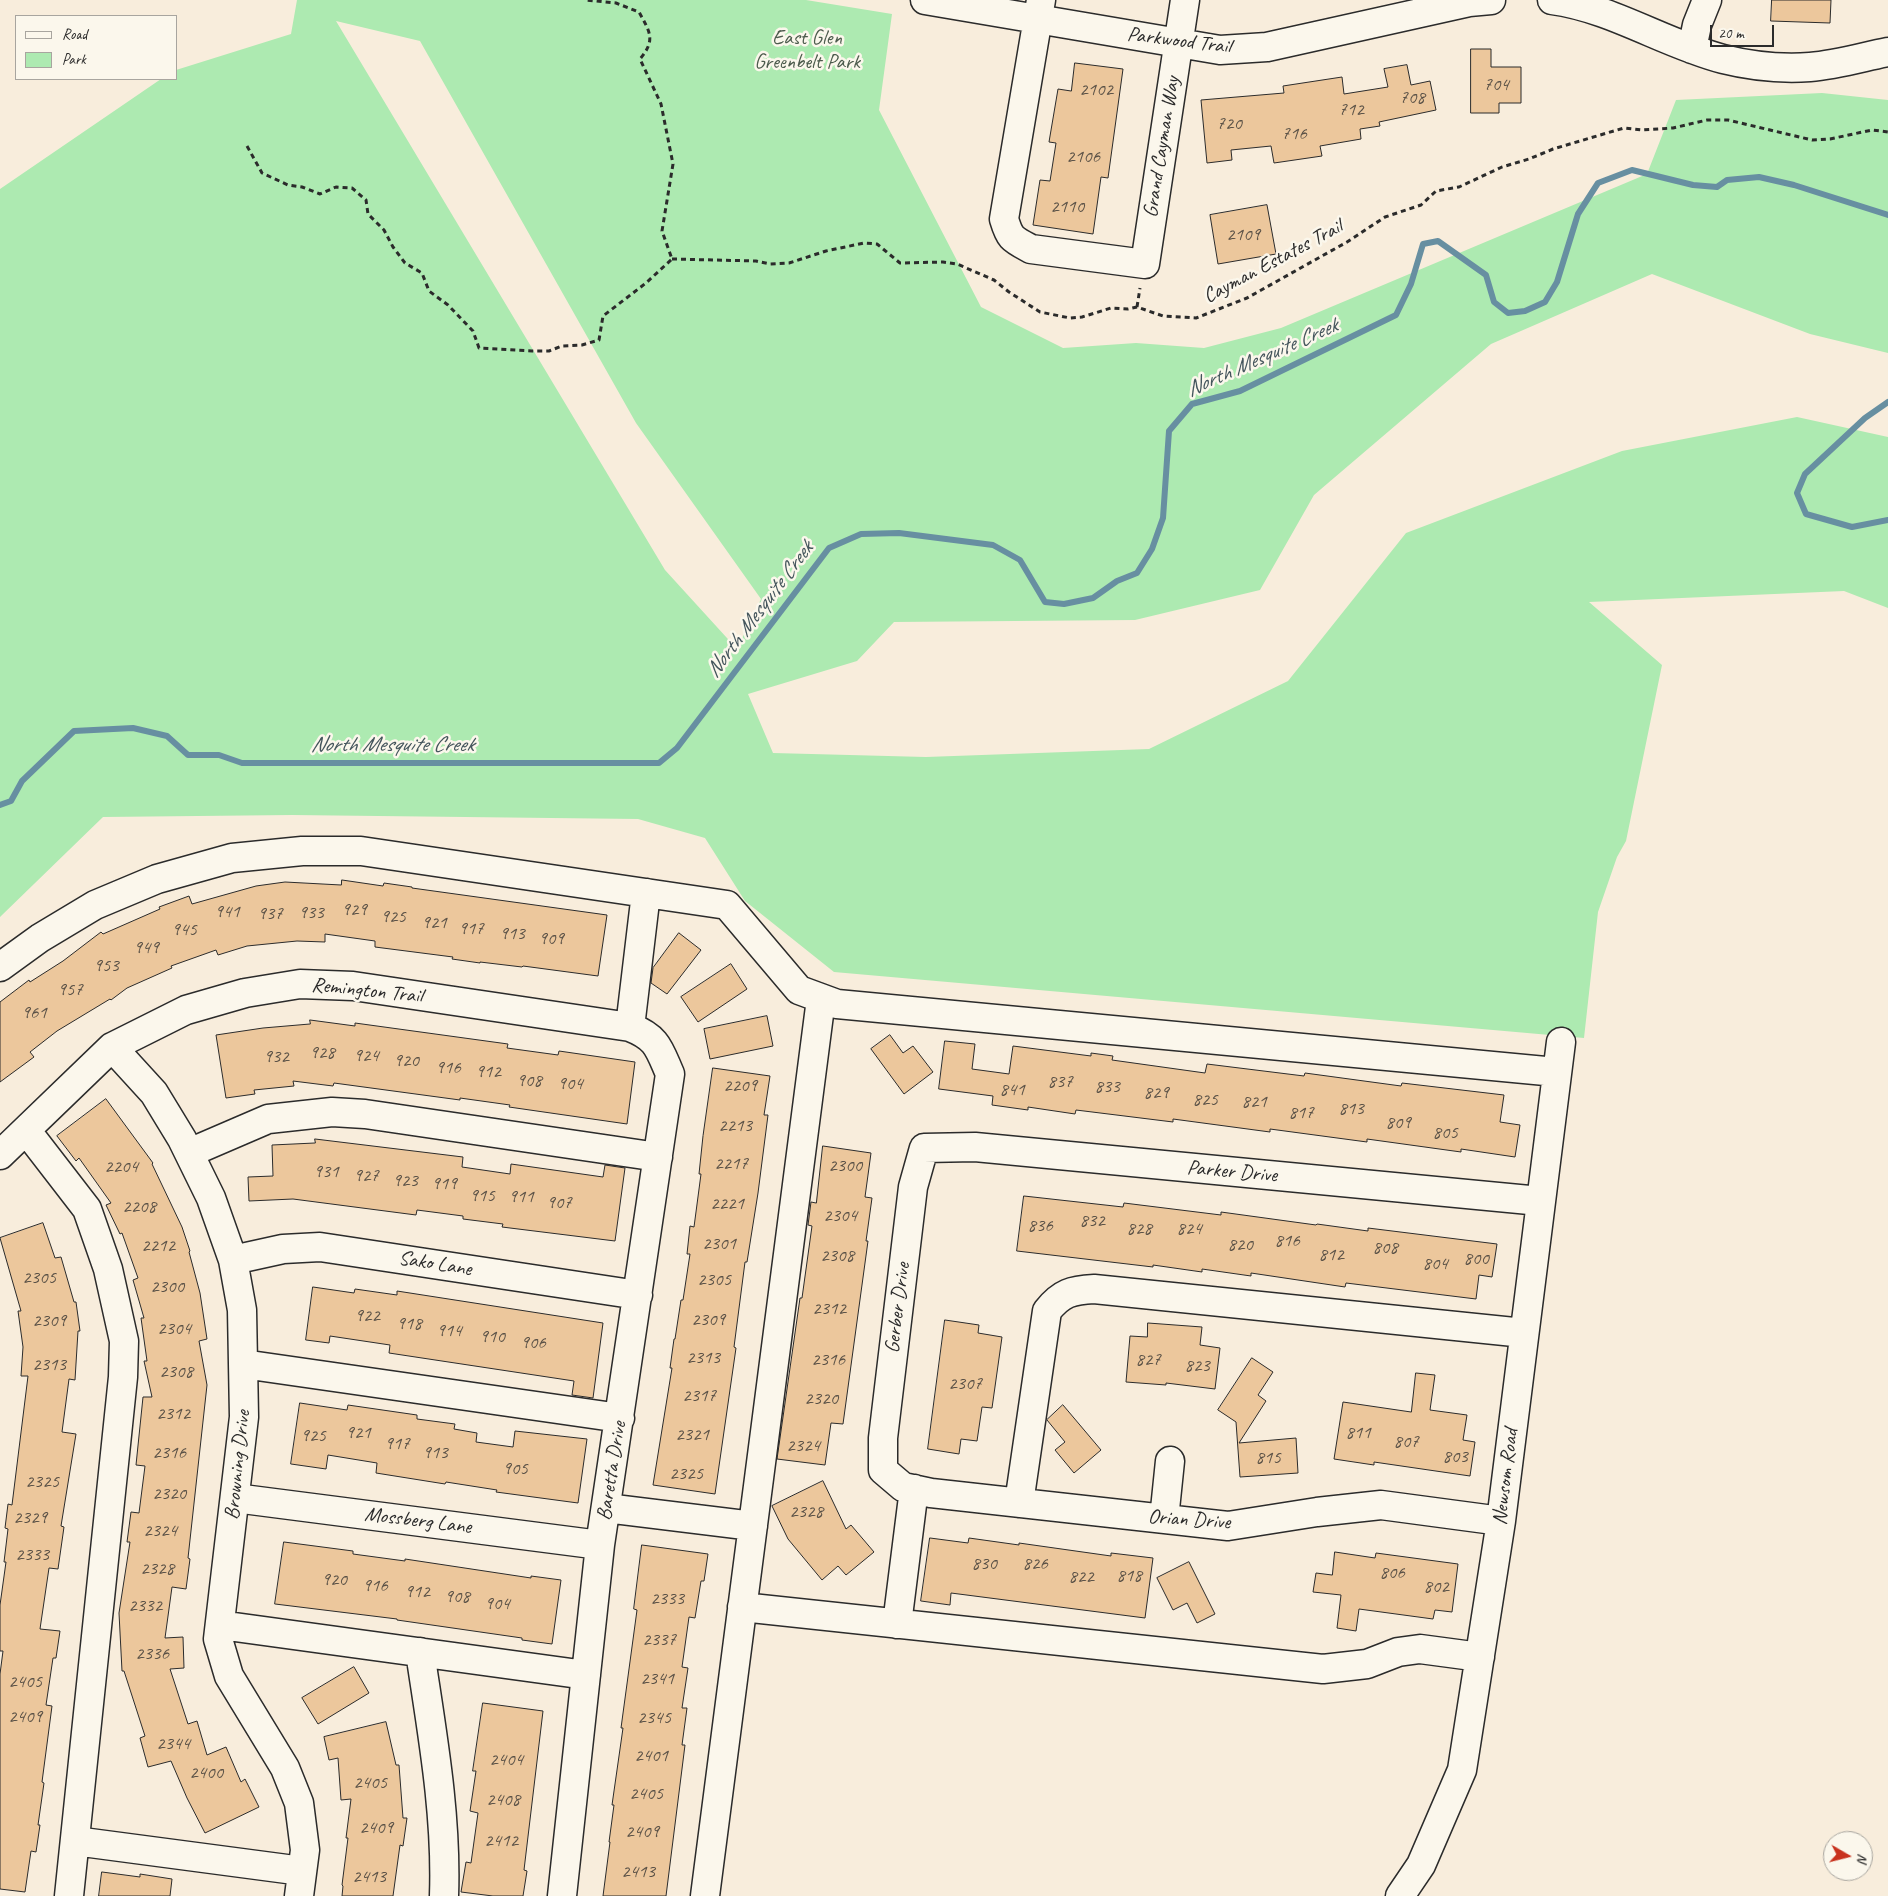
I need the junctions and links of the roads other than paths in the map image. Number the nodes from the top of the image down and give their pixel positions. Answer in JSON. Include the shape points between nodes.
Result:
{"nodes":[{"id":1,"x":925,"y":0,"type":"edge"},
{"id":2,"x":1185,"y":0,"type":"edge"},
{"id":3,"x":1491,"y":0,"type":"edge"},
{"id":4,"x":1552,"y":0,"type":"edge"},
{"id":5,"x":1707,"y":0,"type":"edge"},
{"id":6,"x":1039,"y":10,"type":"edge"},
{"id":7,"x":1178,"y":44,"type":"junction"},
{"id":8,"x":1692,"y":49,"type":"junction"},
{"id":9,"x":1888,"y":52,"type":"edge"},
{"id":10,"x":646,"y":893,"type":"junction"},
{"id":11,"x":0,"y":967,"type":"edge"},
{"id":12,"x":821,"y":999,"type":"junction"},
{"id":13,"x":630,"y":1027,"type":"junction"},
{"id":14,"x":1561,"y":1042,"type":"dead end"},
{"id":15,"x":112,"y":1048,"type":"junction"},
{"id":16,"x":659,"y":1049,"type":"joint"},
{"id":17,"x":1556,"y":1072,"type":"junction"},
{"id":18,"x":26,"y":1130,"type":"junction"},
{"id":19,"x":924,"y":1148,"type":"joint"},
{"id":20,"x":189,"y":1153,"type":"junction"},
{"id":21,"x":0,"y":1155,"type":"edge"},
{"id":22,"x":658,"y":1158,"type":"junction"},
{"id":23,"x":1540,"y":1201,"type":"junction"},
{"id":24,"x":233,"y":1260,"type":"junction"},
{"id":25,"x":638,"y":1295,"type":"junction"},
{"id":26,"x":1524,"y":1333,"type":"junction"},
{"id":27,"x":243,"y":1364,"type":"junction"},
{"id":28,"x":620,"y":1418,"type":"junction"},
{"id":29,"x":1170,"y":1461,"type":"dead end"},
{"id":30,"x":883,"y":1470,"type":"joint"},
{"id":31,"x":914,"y":1489,"type":"junction"},
{"id":32,"x":235,"y":1498,"type":"junction"},
{"id":33,"x":1019,"y":1502,"type":"junction"},
{"id":34,"x":606,"y":1508,"type":"junction"},
{"id":35,"x":1164,"y":1519,"type":"junction"},
{"id":36,"x":1500,"y":1521,"type":"junction"},
{"id":37,"x":753,"y":1526,"type":"junction"},
{"id":38,"x":600,"y":1545,"type":"junction"},
{"id":39,"x":742,"y":1607,"type":"junction"},
{"id":40,"x":897,"y":1624,"type":"junction"},
{"id":41,"x":220,"y":1625,"type":"junction"},
{"id":42,"x":420,"y":1652,"type":"junction"},
{"id":43,"x":1480,"y":1657,"type":"junction"},
{"id":44,"x":586,"y":1675,"type":"junction"},
{"id":45,"x":75,"y":1841,"type":"junction"},
{"id":46,"x":301,"y":1884,"type":"edge"},
{"id":47,"x":69,"y":1896,"type":"edge"},
{"id":48,"x":444,"y":1896,"type":"edge"},
{"id":49,"x":562,"y":1896,"type":"edge"},
{"id":50,"x":705,"y":1896,"type":"edge"},
{"id":51,"x":1400,"y":1896,"type":"edge"}],
"edges":[{"from":1,"to":6,"type":"street","name":"Parkwood Trail"},
{"from":2,"to":7,"type":"street","name":"Grand Cayman Way"},
{"from":3,"to":7,"type":"street","name":"Parkwood Trail","via":[[1267,46],[1220,50]]},
{"from":4,"to":8,"type":"street","via":[[1574,3]]},
{"from":5,"to":8,"type":"street"},
{"from":6,"to":7,"type":"street","name":"Parkwood Trail"},
{"from":6,"to":7,"type":"street","name":"Grand Cayman Way","via":[[1004,218],[1009,235],[1031,249],[1145,264]]},
{"from":8,"to":9,"type":"street","via":[[1723,59],[1779,68],[1812,67]]},
{"from":10,"to":11,"type":"street","via":[[361,851],[302,851],[232,858],[157,878],[95,905]]},
{"from":10,"to":12,"type":"street","via":[[727,904],[799,990]]},
{"from":10,"to":13,"type":"street"},
{"from":12,"to":17,"type":"street","via":[[837,1004]]},
{"from":12,"to":37,"type":"street"},
{"from":13,"to":15,"type":"street","name":"Remington Trail","via":[[353,986],[300,984],[244,992],[186,1010]]},
{"from":13,"to":16,"type":"street","name":"Remington Trail","via":[[646,1034]]},
{"from":14,"to":17,"type":"street","name":"Newsom Road"},
{"from":15,"to":18,"type":"street","name":"Remington Trail"},
{"from":15,"to":20,"type":"street","name":"Browning Drive","via":[[154,1092]]},
{"from":16,"to":22,"type":"street","name":"Baretta Drive","via":[[670,1074]]},
{"from":17,"to":23,"type":"street","name":"Newsom Road"},
{"from":18,"to":21,"type":"street","name":"Remington Trail"},
{"from":18,"to":45,"type":"street","via":[[87,1209],[108,1269],[124,1342]]},
{"from":19,"to":23,"type":"street","name":"Parker Drive","via":[[976,1147]]},
{"from":19,"to":30,"type":"street","name":"Gerber Drive","via":[[913,1187],[882,1438]]},
{"from":20,"to":22,"type":"street","via":[[268,1119],[332,1112],[365,1114]]},
{"from":20,"to":24,"type":"street","name":"Browning Drive","via":[[211,1198]]},
{"from":22,"to":25,"type":"street","name":"Baretta Drive"},
{"from":23,"to":26,"type":"street","name":"Newsom Road"},
{"from":24,"to":25,"type":"street","name":"Sako Lane","via":[[283,1249],[320,1247]]},
{"from":24,"to":27,"type":"street","name":"Browning Drive","via":[[242,1310]]},
{"from":25,"to":28,"type":"street","name":"Baretta Drive"},
{"from":26,"to":33,"type":"street","via":[[1094,1289],[1076,1290],[1055,1300],[1047,1310]]},
{"from":26,"to":36,"type":"street","name":"Newsom Road"},
{"from":27,"to":28,"type":"street"},
{"from":27,"to":32,"type":"street","name":"Browning Drive","via":[[244,1417]]},
{"from":28,"to":34,"type":"street","name":"Baretta Drive"},
{"from":29,"to":35,"type":"street"},
{"from":30,"to":31,"type":"street","name":"Orian Drive","via":[[903,1487]]},
{"from":31,"to":33,"type":"street","name":"Orian Drive"},
{"from":31,"to":40,"type":"street"},
{"from":32,"to":38,"type":"street","name":"Mossberg Lane"},
{"from":32,"to":41,"type":"street","name":"Browning Drive"},
{"from":33,"to":35,"type":"street","name":"Orian Drive"},
{"from":34,"to":37,"type":"street"},
{"from":34,"to":38,"type":"street","name":"Baretta Drive"},
{"from":35,"to":36,"type":"street","name":"Orian Drive","via":[[1228,1526],[1381,1505]]},
{"from":36,"to":43,"type":"street","name":"Newsom Road"},
{"from":37,"to":39,"type":"street"},
{"from":38,"to":44,"type":"street","name":"Baretta Drive"},
{"from":39,"to":40,"type":"street"},
{"from":39,"to":50,"type":"street"},
{"from":40,"to":43,"type":"street","via":[[1323,1669],[1367,1664],[1398,1652],[1420,1649]]},
{"from":41,"to":42,"type":"street"},
{"from":41,"to":46,"type":"street","name":"Browning Drive","via":[[218,1639],[229,1676],[285,1768],[299,1804],[305,1850]]},
{"from":42,"to":44,"type":"street"},
{"from":42,"to":48,"type":"street","via":[[445,1847]]},
{"from":43,"to":51,"type":"street","name":"Newsom Road","via":[[1462,1770],[1421,1866]]},
{"from":44,"to":49,"type":"street","name":"Baretta Drive"},
{"from":45,"to":46,"type":"street"},
{"from":45,"to":47,"type":"street"}]}
